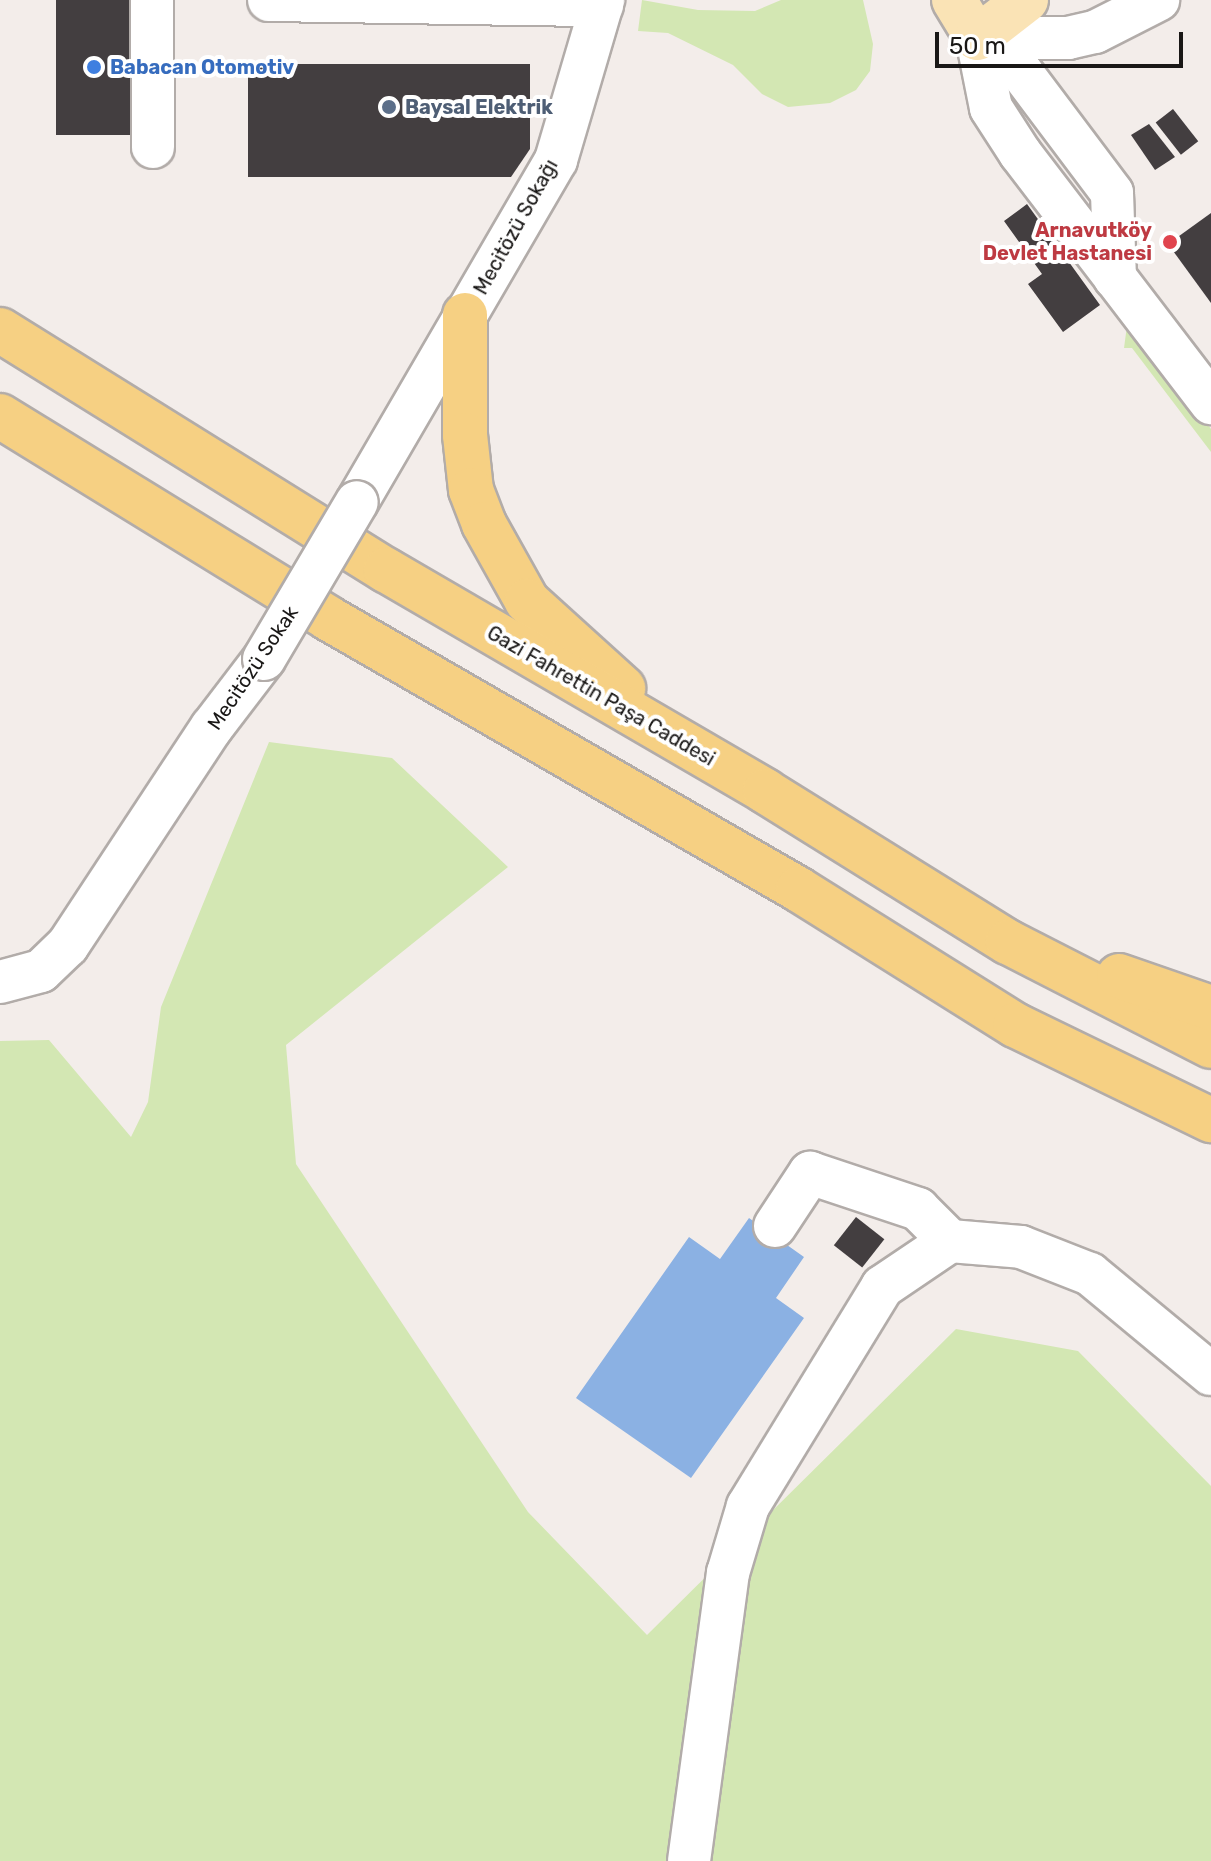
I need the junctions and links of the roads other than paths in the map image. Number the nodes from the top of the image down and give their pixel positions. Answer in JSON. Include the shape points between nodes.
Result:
{"nodes":[{"id":1,"x":152,"y":0,"type":"edge"},
{"id":2,"x":269,"y":0,"type":"edge"},
{"id":3,"x":954,"y":0,"type":"edge"},
{"id":4,"x":1026,"y":0,"type":"edge"},
{"id":5,"x":1158,"y":0,"type":"edge"},
{"id":6,"x":602,"y":3,"type":"edge"},
{"id":7,"x":977,"y":38,"type":"junction"},
{"id":8,"x":153,"y":147,"type":"dead end"},
{"id":9,"x":465,"y":315,"type":"junction"},
{"id":10,"x":0,"y":330,"type":"edge"},
{"id":11,"x":1211,"y":403,"type":"edge"},
{"id":12,"x":0,"y":416,"type":"edge"},
{"id":13,"x":673,"y":737,"type":"junction"},
{"id":14,"x":1008,"y":942,"type":"junction"},
{"id":15,"x":0,"y":982,"type":"edge"},
{"id":16,"x":1211,"y":1008,"type":"edge"},
{"id":17,"x":1211,"y":1046,"type":"edge"},
{"id":18,"x":1211,"y":1120,"type":"edge"},
{"id":19,"x":775,"y":1226,"type":"dead end"},
{"id":20,"x":950,"y":1241,"type":"junction"},
{"id":21,"x":1211,"y":1374,"type":"edge"},
{"id":22,"x":689,"y":1861,"type":"edge"}],
"edges":[{"from":1,"to":8,"type":"street"},
{"from":2,"to":6,"type":"street"},
{"from":3,"to":7,"type":"main road"},
{"from":4,"to":7,"type":"main road"},
{"from":5,"to":7,"type":"street","via":[[1095,32],[1068,38]]},
{"from":6,"to":9,"type":"street","name":"Mecitözü Sokağı","via":[[556,160]]},
{"from":7,"to":11,"type":"street","via":[[991,108]]},
{"from":9,"to":13,"type":"highway","via":[[465,435],[471,490],[503,562],[527,601]]},
{"from":9,"to":15,"type":"street","name":"Mecitözü Sokak","bridge":true,"via":[[264,659],[68,945],[41,971]]},
{"from":10,"to":13,"type":"highway","name":"Gazi Fahrettin Paşa Caddesi","via":[[386,570]]},
{"from":12,"to":18,"type":"highway","via":[[328,618],[798,889],[1015,1025]]},
{"from":13,"to":14,"type":"highway","name":"Gazi Fahrettin Paşa Caddesi"},
{"from":14,"to":16,"type":"highway"},
{"from":14,"to":17,"type":"highway","name":"Gazi Fahrettin Paşa Caddesi"},
{"from":19,"to":20,"type":"street","via":[[810,1173],[918,1209]]},
{"from":20,"to":21,"type":"street","via":[[1021,1247],[1090,1274]]},
{"from":20,"to":22,"type":"street","via":[[882,1287],[748,1506],[728,1573]]}]}
